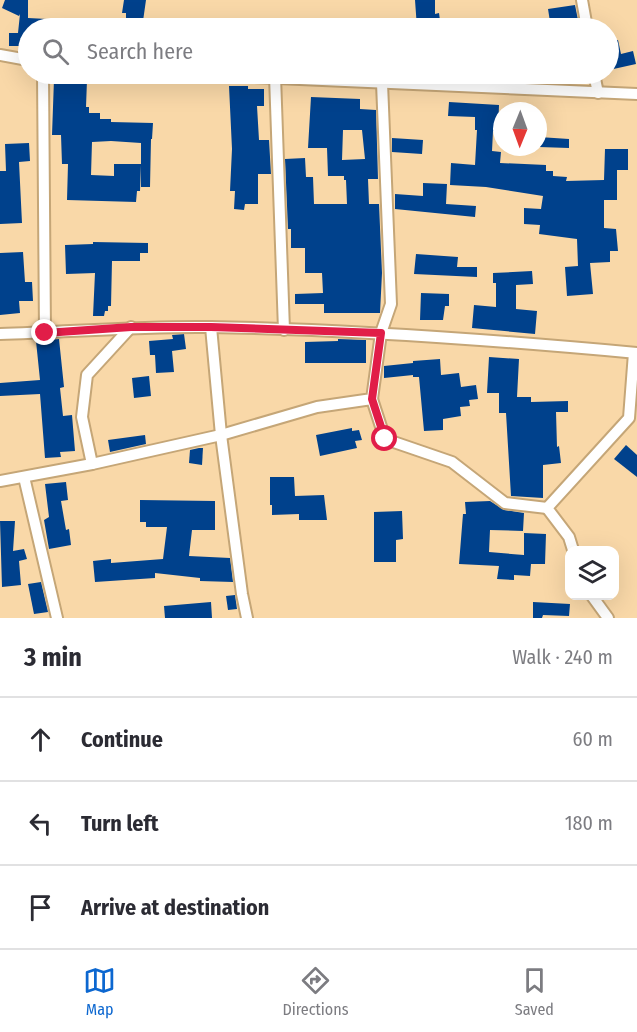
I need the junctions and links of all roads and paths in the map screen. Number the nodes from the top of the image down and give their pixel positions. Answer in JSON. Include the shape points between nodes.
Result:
{"nodes":[{"id":1,"x":582,"y":0,"type":"edge"},
{"id":2,"x":585,"y":18,"type":"edge"},
{"id":3,"x":0,"y":56,"type":"edge"},
{"id":4,"x":18,"y":59,"type":"edge"},
{"id":5,"x":43,"y":84,"type":"edge"},
{"id":6,"x":275,"y":84,"type":"edge"},
{"id":7,"x":382,"y":84,"type":"edge"},
{"id":8,"x":404,"y":84,"type":"edge"},
{"id":9,"x":596,"y":84,"type":"edge"},
{"id":10,"x":598,"y":93,"type":"junction"},
{"id":11,"x":637,"y":94,"type":"edge"},
{"id":12,"x":131,"y":327,"type":"junction"},
{"id":13,"x":211,"y":327,"type":"junction"},
{"id":14,"x":284,"y":330,"type":"junction"},
{"id":15,"x":45,"y":333,"type":"junction"},
{"id":16,"x":381,"y":333,"type":"junction"},
{"id":17,"x":0,"y":334,"type":"edge"},
{"id":18,"x":636,"y":353,"type":"edge"},
{"id":19,"x":372,"y":399,"type":"junction"},
{"id":20,"x":221,"y":435,"type":"junction"},
{"id":21,"x":92,"y":464,"type":"junction"},
{"id":22,"x":24,"y":477,"type":"junction"},
{"id":23,"x":0,"y":481,"type":"edge"},
{"id":24,"x":547,"y":508,"type":"junction"},
{"id":25,"x":572,"y":546,"type":"edge"},
{"id":26,"x":595,"y":600,"type":"edge"},
{"id":27,"x":57,"y":618,"type":"edge"},
{"id":28,"x":247,"y":618,"type":"edge"},
{"id":29,"x":608,"y":618,"type":"edge"}],
"edges":[{"from":1,"to":2,"type":"street"},
{"from":3,"to":4,"type":"street"},
{"from":5,"to":15,"type":"street"},
{"from":6,"to":14,"type":"street"},
{"from":7,"to":16,"type":"street","via":[[391,304]]},
{"from":8,"to":10,"type":"street"},
{"from":9,"to":10,"type":"street"},
{"from":10,"to":11,"type":"street"},
{"from":12,"to":13,"type":"street"},
{"from":12,"to":15,"type":"street"},
{"from":12,"to":21,"type":"street","via":[[87,375],[82,417]]},
{"from":13,"to":14,"type":"street"},
{"from":13,"to":20,"type":"street"},
{"from":14,"to":16,"type":"street"},
{"from":15,"to":17,"type":"street"},
{"from":16,"to":18,"type":"street"},
{"from":16,"to":19,"type":"street"},
{"from":18,"to":24,"type":"street","via":[[629,418]]},
{"from":19,"to":20,"type":"street","via":[[317,407]]},
{"from":19,"to":24,"type":"street","via":[[385,439],[452,462],[505,503]]},
{"from":20,"to":21,"type":"street"},
{"from":20,"to":28,"type":"street"},
{"from":21,"to":22,"type":"street"},
{"from":22,"to":23,"type":"street"},
{"from":22,"to":27,"type":"street"},
{"from":24,"to":25,"type":"street"},
{"from":26,"to":29,"type":"street"}]}
